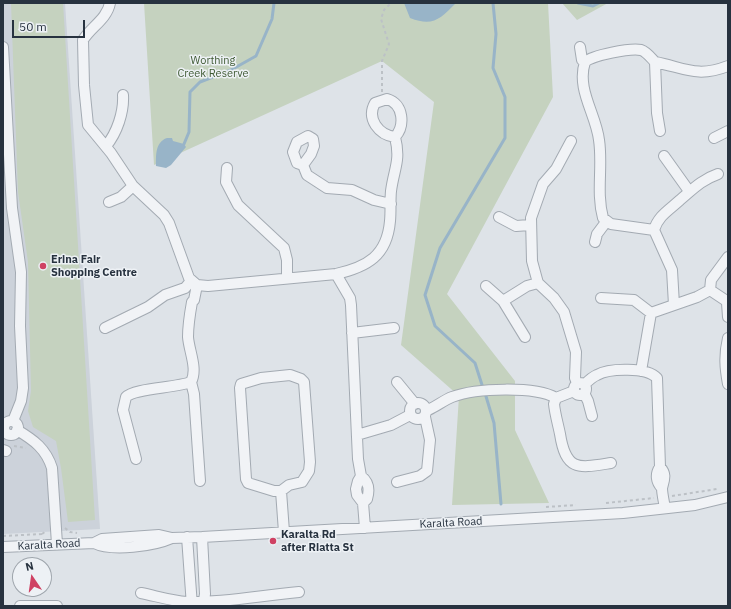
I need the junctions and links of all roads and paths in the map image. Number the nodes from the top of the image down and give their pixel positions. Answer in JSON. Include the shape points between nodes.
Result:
{"nodes":[{"id":1,"x":110,"y":3,"type":"edge"},
{"id":2,"x":391,"y":3,"type":"edge"},
{"id":3,"x":580,"y":47,"type":"dead end"},
{"id":4,"x":3,"y":48,"type":"edge"},
{"id":5,"x":585,"y":62,"type":"junction"},
{"id":6,"x":655,"y":62,"type":"junction"},
{"id":7,"x":728,"y":66,"type":"edge"},
{"id":8,"x":123,"y":95,"type":"dead end"},
{"id":9,"x":382,"y":100,"type":"junction"},
{"id":10,"x":660,"y":131,"type":"dead end"},
{"id":11,"x":728,"y":131,"type":"edge"},
{"id":12,"x":395,"y":137,"type":"junction"},
{"id":13,"x":714,"y":138,"type":"dead end"},
{"id":14,"x":571,"y":141,"type":"dead end"},
{"id":15,"x":106,"y":146,"type":"junction"},
{"id":16,"x":664,"y":156,"type":"dead end"},
{"id":17,"x":303,"y":165,"type":"dead end"},
{"id":18,"x":226,"y":168,"type":"dead end"},
{"id":19,"x":718,"y":174,"type":"dead end"},
{"id":20,"x":133,"y":186,"type":"junction"},
{"id":21,"x":689,"y":191,"type":"junction"},
{"id":22,"x":109,"y":202,"type":"dead end"},
{"id":23,"x":391,"y":204,"type":"junction"},
{"id":24,"x":500,"y":217,"type":"dead end"},
{"id":25,"x":606,"y":222,"type":"junction"},
{"id":26,"x":530,"y":225,"type":"junction"},
{"id":27,"x":654,"y":230,"type":"junction"},
{"id":28,"x":596,"y":242,"type":"dead end"},
{"id":29,"x":728,"y":257,"type":"edge"},
{"id":30,"x":336,"y":274,"type":"junction"},
{"id":31,"x":287,"y":278,"type":"junction"},
{"id":32,"x":538,"y":283,"type":"junction"},
{"id":33,"x":191,"y":285,"type":"junction"},
{"id":34,"x":486,"y":286,"type":"dead end"},
{"id":35,"x":710,"y":290,"type":"junction"},
{"id":36,"x":601,"y":298,"type":"dead end"},
{"id":37,"x":503,"y":301,"type":"junction"},
{"id":38,"x":728,"y":303,"type":"edge"},
{"id":39,"x":674,"y":305,"type":"junction"},
{"id":40,"x":651,"y":313,"type":"junction"},
{"id":41,"x":728,"y":317,"type":"edge"},
{"id":42,"x":105,"y":328,"type":"dead end"},
{"id":43,"x":394,"y":328,"type":"dead end"},
{"id":44,"x":352,"y":332,"type":"junction"},
{"id":45,"x":524,"y":337,"type":"dead end"},
{"id":46,"x":728,"y":338,"type":"edge"},
{"id":47,"x":641,"y":371,"type":"junction"},
{"id":48,"x":191,"y":382,"type":"junction"},
{"id":49,"x":397,"y":382,"type":"dead end"},
{"id":50,"x":728,"y":384,"type":"edge"},
{"id":51,"x":580,"y":388,"type":"junction"},
{"id":52,"x":556,"y":398,"type":"junction"},
{"id":53,"x":415,"y":404,"type":"junction"},
{"id":54,"x":426,"y":413,"type":"junction"},
{"id":55,"x":410,"y":415,"type":"junction"},
{"id":56,"x":592,"y":416,"type":"dead end"},
{"id":57,"x":357,"y":435,"type":"junction"},
{"id":58,"x":7,"y":448,"type":"edge"},
{"id":59,"x":31,"y":450,"type":"dead end"},
{"id":60,"x":136,"y":459,"type":"dead end"},
{"id":61,"x":611,"y":463,"type":"dead end"},
{"id":62,"x":200,"y":481,"type":"dead end"},
{"id":63,"x":397,"y":482,"type":"dead end"},
{"id":64,"x":281,"y":491,"type":"junction"},
{"id":65,"x":728,"y":497,"type":"edge"},
{"id":66,"x":665,"y":508,"type":"junction"},
{"id":67,"x":365,"y":528,"type":"junction"},
{"id":68,"x":284,"y":532,"type":"junction"},
{"id":69,"x":43,"y":534,"type":"dead end"},
{"id":70,"x":3,"y":536,"type":"edge"},
{"id":71,"x":187,"y":537,"type":"junction"},
{"id":72,"x":202,"y":537,"type":"junction"},
{"id":73,"x":56,"y":544,"type":"junction"},
{"id":74,"x":3,"y":547,"type":"edge"},
{"id":75,"x":299,"y":592,"type":"dead end"},
{"id":76,"x":141,"y":593,"type":"dead end"},
{"id":77,"x":192,"y":604,"type":"edge"},
{"id":78,"x":203,"y":604,"type":"edge"},
{"id":79,"x":20,"y":606,"type":"edge"},
{"id":80,"x":57,"y":606,"type":"edge"}],
"edges":[{"from":1,"to":15,"type":"street","via":[[104,17],[86,34],[82,45],[88,125]]},
{"from":2,"to":9,"type":"path","via":[[381,18],[389,44],[382,61]]},
{"from":3,"to":5,"type":"street","via":[[582,60]]},
{"from":4,"to":73,"type":"street","via":[[12,208],[22,278],[20,326],[23,392],[15,426],[38,444],[49,457],[52,468]]},
{"from":5,"to":6,"type":"street","via":[[595,56],[639,50]]},
{"from":5,"to":25,"type":"street","via":[[584,86],[599,141],[600,203]]},
{"from":6,"to":7,"type":"street","via":[[699,72]]},
{"from":6,"to":10,"type":"street"},
{"from":8,"to":15,"type":"street","via":[[123,112]]},
{"from":9,"to":12,"type":"street","via":[[391,100],[402,117],[399,132]]},
{"from":9,"to":12,"type":"street","via":[[375,103],[373,119],[381,133]]},
{"from":11,"to":13,"type":"street"},
{"from":12,"to":23,"type":"street","via":[[398,160]]},
{"from":14,"to":26,"type":"street","via":[[556,169],[543,184]]},
{"from":15,"to":20,"type":"street"},
{"from":16,"to":21,"type":"street"},
{"from":17,"to":23,"type":"street","via":[[308,176],[326,188],[352,190],[381,203]]},
{"from":18,"to":31,"type":"street","via":[[226,182],[238,206],[284,248],[288,260]]},
{"from":19,"to":21,"type":"street"},
{"from":20,"to":22,"type":"street","via":[[121,197]]},
{"from":20,"to":33,"type":"street","via":[[169,223]]},
{"from":21,"to":27,"type":"street","via":[[661,216]]},
{"from":23,"to":30,"type":"street","via":[[390,224],[378,254],[365,265]]},
{"from":24,"to":26,"type":"street","via":[[516,226]]},
{"from":25,"to":27,"type":"street"},
{"from":25,"to":28,"type":"street","via":[[597,234]]},
{"from":26,"to":32,"type":"street","via":[[533,238],[532,261]]},
{"from":27,"to":39,"type":"street","via":[[672,270]]},
{"from":29,"to":35,"type":"street","via":[[711,280]]},
{"from":30,"to":31,"type":"street"},
{"from":30,"to":44,"type":"street","via":[[350,298]]},
{"from":31,"to":33,"type":"street","via":[[208,286]]},
{"from":32,"to":37,"type":"street","via":[[527,286]]},
{"from":32,"to":51,"type":"street","via":[[564,312],[576,352],[575,378]]},
{"from":33,"to":42,"type":"street","via":[[166,295]]},
{"from":33,"to":48,"type":"street","via":[[194,300],[188,335],[194,369]]},
{"from":34,"to":37,"type":"street"},
{"from":35,"to":38,"type":"street"},
{"from":35,"to":39,"type":"street"},
{"from":36,"to":40,"type":"street","via":[[634,300]]},
{"from":37,"to":45,"type":"street"},
{"from":38,"to":41,"type":"street"},
{"from":39,"to":40,"type":"street"},
{"from":40,"to":47,"type":"street"},
{"from":43,"to":44,"type":"street"},
{"from":44,"to":57,"type":"street"},
{"from":46,"to":50,"type":"street","via":[[724,366]]},
{"from":47,"to":51,"type":"street","via":[[602,373]]},
{"from":47,"to":66,"type":"street","via":[[654,375],[658,384],[660,467],[664,471],[665,480],[662,488]]},
{"from":48,"to":60,"type":"street","via":[[175,387],[132,392],[126,397],[123,410]]},
{"from":48,"to":62,"type":"street"},
{"from":49,"to":53,"type":"street"},
{"from":51,"to":52,"type":"street"},
{"from":51,"to":56,"type":"street","via":[[588,401]]},
{"from":52,"to":54,"type":"street","via":[[508,388],[452,397]]},
{"from":52,"to":61,"type":"street","via":[[555,411],[566,458],[581,466]]},
{"from":53,"to":54,"type":"street","via":[[422,405]]},
{"from":53,"to":55,"type":"street","via":[[410,408]]},
{"from":54,"to":55,"type":"street","via":[[417,418]]},
{"from":54,"to":63,"type":"street","via":[[430,440],[427,471],[420,476]]},
{"from":55,"to":57,"type":"street","via":[[391,425]]},
{"from":57,"to":67,"type":"street","via":[[361,476],[367,480],[369,487],[368,499],[363,503]]},
{"from":58,"to":59,"type":"path"},
{"from":64,"to":64,"type":"street","via":[[255,486],[246,479],[240,388],[241,384],[261,378],[290,375],[304,382],[310,462],[309,471],[302,482],[289,485]]},
{"from":64,"to":68,"type":"street"},
{"from":65,"to":66,"type":"street","name":"Karalta Road","via":[[695,505]]},
{"from":66,"to":67,"type":"street","name":"Karalta Road","via":[[564,517]]},
{"from":67,"to":68,"type":"street","name":"Karalta Road"},
{"from":68,"to":72,"type":"street","name":"Karalta Road"},
{"from":69,"to":70,"type":"path"},
{"from":71,"to":72,"type":"street","name":"Karalta Road"},
{"from":71,"to":73,"type":"street","name":"Karalta Road","via":[[172,538],[159,535],[102,539],[94,543]]},
{"from":71,"to":77,"type":"street"},
{"from":72,"to":78,"type":"street","via":[[205,594]]},
{"from":73,"to":74,"type":"street","name":"Karalta Road"},
{"from":75,"to":78,"type":"street"},
{"from":76,"to":77,"type":"street"},
{"from":77,"to":78,"type":"street"},
{"from":79,"to":80,"type":"street"}]}
